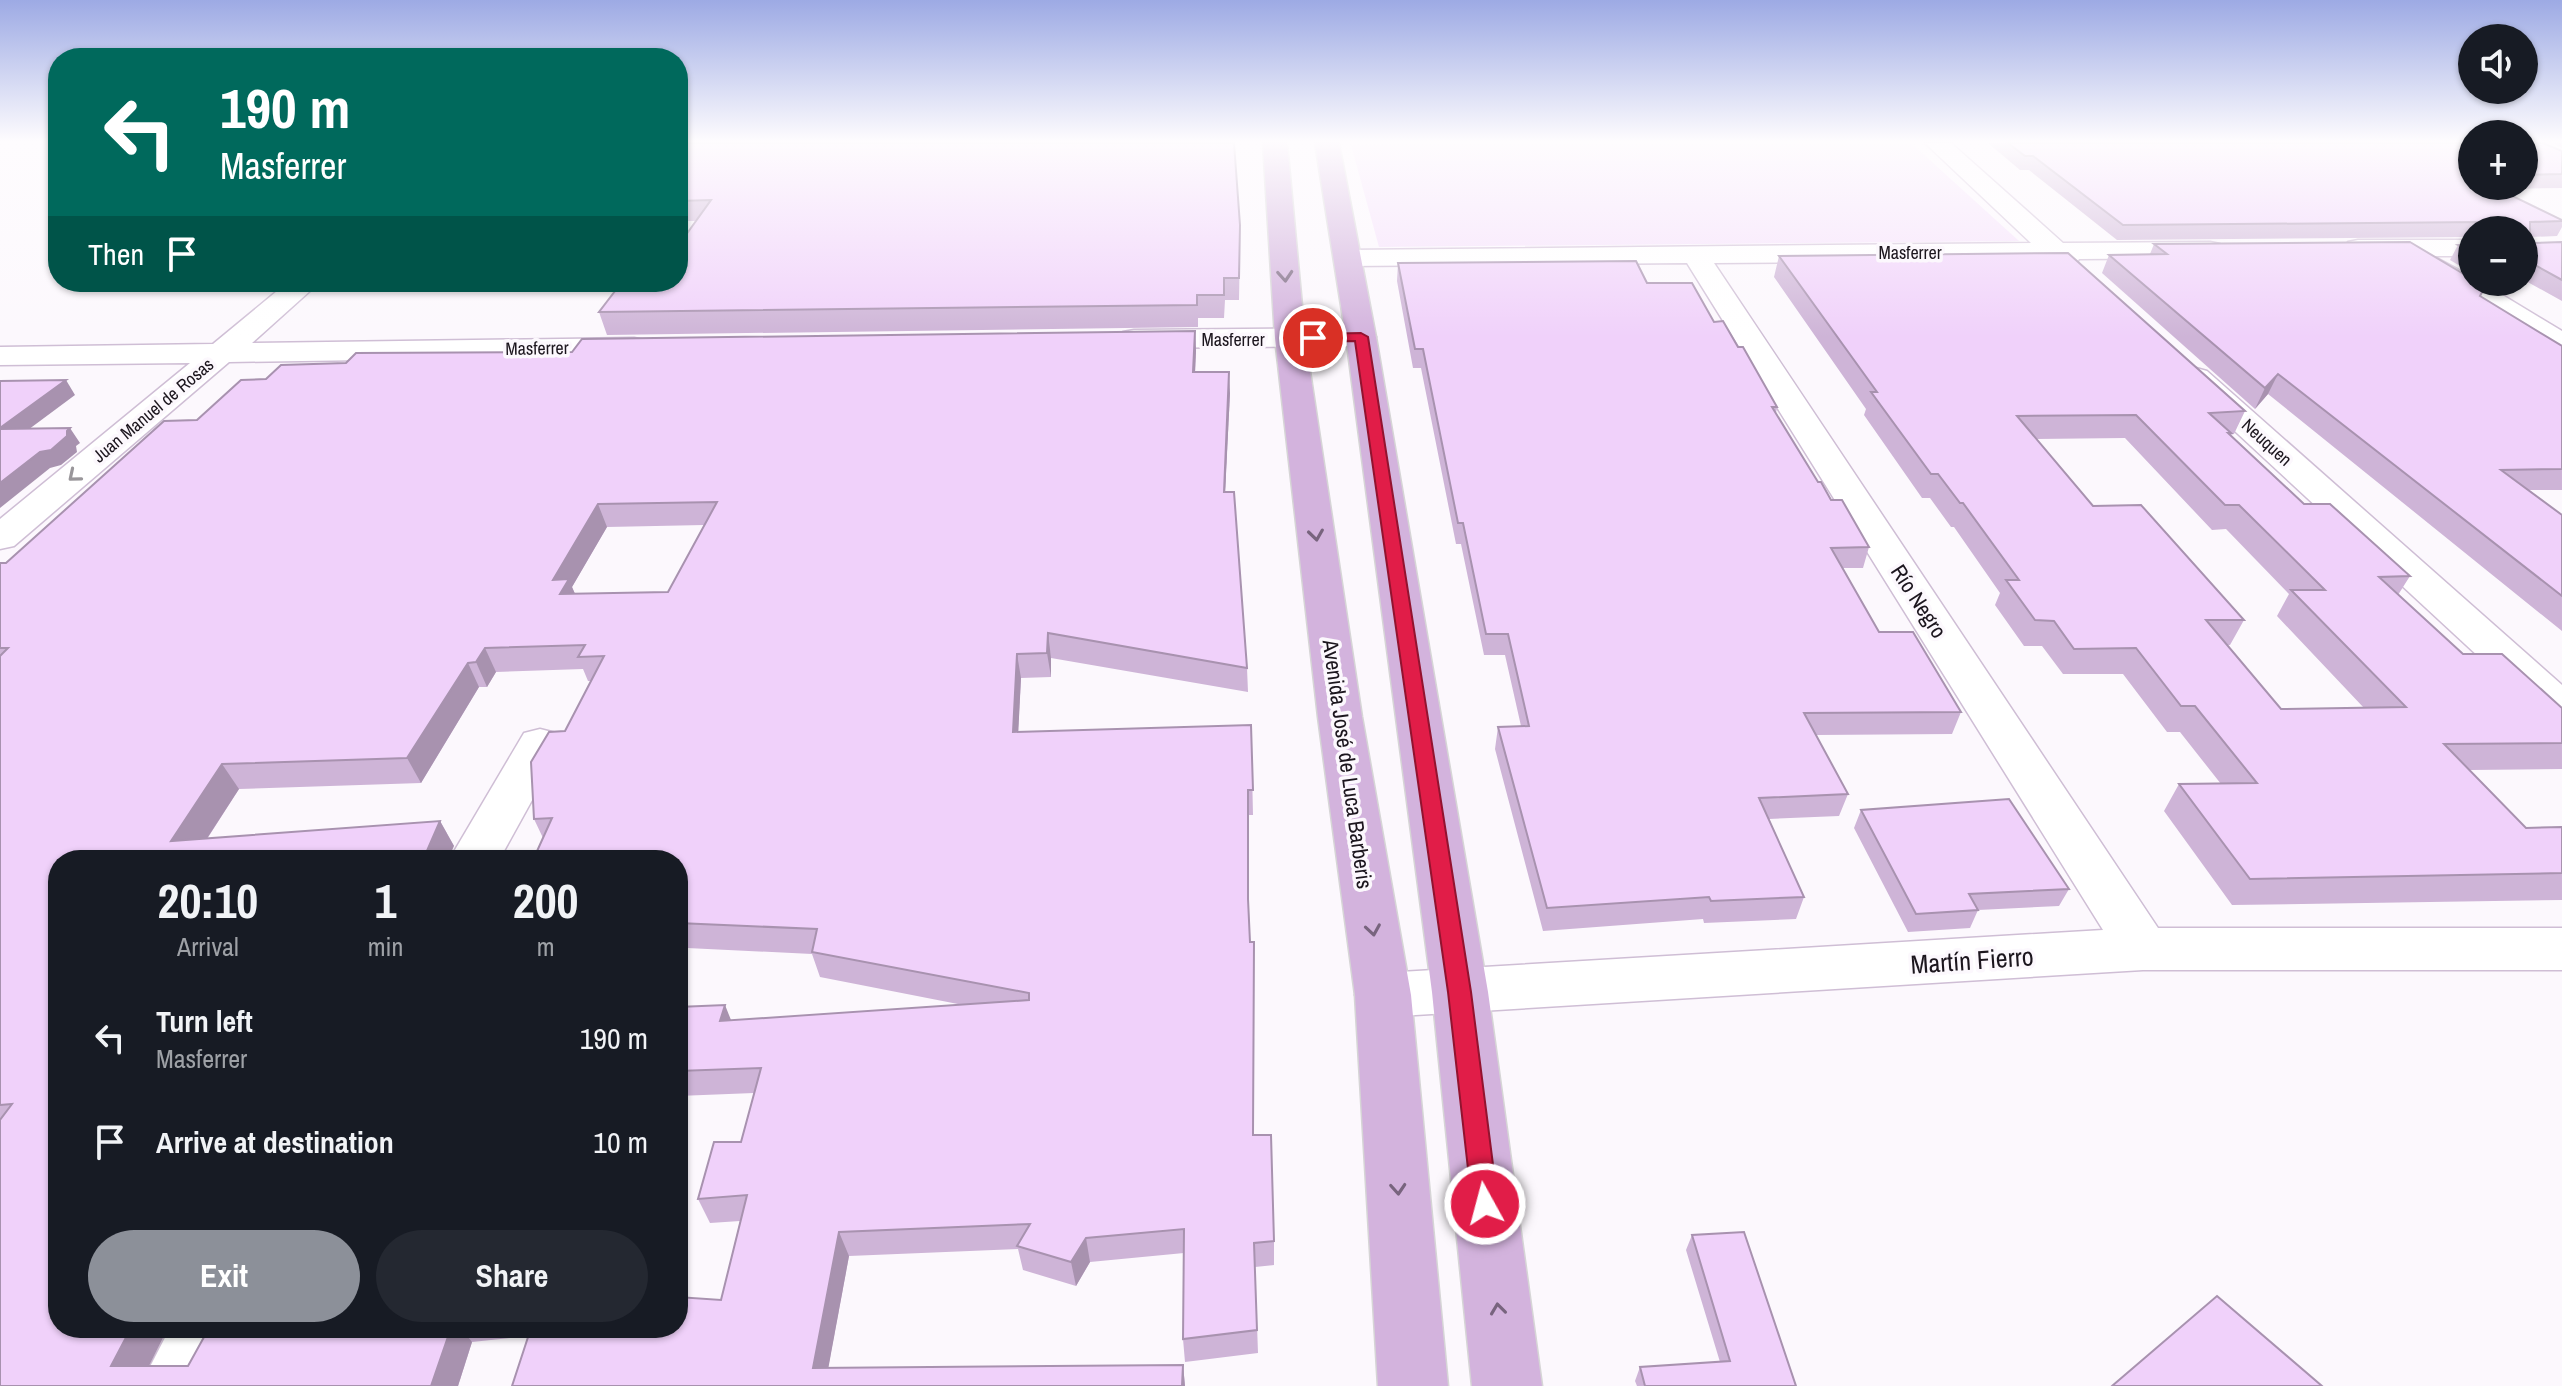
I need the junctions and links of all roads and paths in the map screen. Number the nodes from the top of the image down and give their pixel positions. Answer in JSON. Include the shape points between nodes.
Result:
{"nodes":[{"id":1,"x":1280,"y":208,"type":"edge"},
{"id":2,"x":1339,"y":208,"type":"edge"},
{"id":3,"x":2008,"y":208,"type":"edge"},
{"id":4,"x":2406,"y":248,"type":"junction"},
{"id":5,"x":2458,"y":248,"type":"edge"},
{"id":6,"x":2326,"y":249,"type":"edge"},
{"id":7,"x":2230,"y":250,"type":"edge"},
{"id":8,"x":2055,"y":251,"type":"junction"},
{"id":9,"x":1694,"y":253,"type":"junction"},
{"id":10,"x":1348,"y":258,"type":"junction"},
{"id":11,"x":2091,"y":283,"type":"edge"},
{"id":12,"x":294,"y":292,"type":"edge"},
{"id":13,"x":1361,"y":337,"type":"junction"},
{"id":14,"x":1290,"y":338,"type":"junction"},
{"id":15,"x":1099,"y":340,"type":"edge"},
{"id":16,"x":2562,"y":344,"type":"edge"},
{"id":17,"x":668,"y":346,"type":"edge"},
{"id":18,"x":221,"y":353,"type":"junction"},
{"id":19,"x":0,"y":356,"type":"edge"},
{"id":20,"x":2173,"y":358,"type":"edge"},
{"id":21,"x":0,"y":538,"type":"edge"},
{"id":22,"x":2562,"y":709,"type":"edge"},
{"id":23,"x":540,"y":744,"type":"edge"},
{"id":24,"x":480,"y":850,"type":"edge"},
{"id":25,"x":2143,"y":949,"type":"junction"},
{"id":26,"x":2562,"y":949,"type":"edge"},
{"id":27,"x":1460,"y":992,"type":"junction"},
{"id":28,"x":1383,"y":995,"type":"junction"},
{"id":29,"x":202,"y":1338,"type":"edge"},
{"id":30,"x":175,"y":1386,"type":"edge"},
{"id":31,"x":1413,"y":1386,"type":"edge"},
{"id":32,"x":1507,"y":1386,"type":"edge"}],
"edges":[{"from":1,"to":14,"type":"main road","name":"Avenida José de Luca Barberis","one_way":true},
{"from":2,"to":10,"type":"main road"},
{"from":3,"to":8,"type":"street"},
{"from":4,"to":5,"type":"street"},
{"from":4,"to":6,"type":"street"},
{"from":4,"to":16,"type":"street"},
{"from":7,"to":8,"type":"street","name":"Masferrer"},
{"from":8,"to":9,"type":"street","name":"Masferrer"},
{"from":8,"to":11,"type":"street"},
{"from":9,"to":10,"type":"street","name":"Masferrer"},
{"from":9,"to":25,"type":"street","name":"Río Negro"},
{"from":10,"to":13,"type":"main road"},
{"from":12,"to":18,"type":"street","name":"Juan Manuel de Rosas"},
{"from":13,"to":14,"type":"street","name":"Masferrer"},
{"from":13,"to":27,"type":"main road"},
{"from":14,"to":15,"type":"street","name":"Masferrer"},
{"from":14,"to":28,"type":"main road","name":"Avenida José de Luca Barberis","one_way":true},
{"from":17,"to":18,"type":"street","name":"Masferrer"},
{"from":18,"to":19,"type":"street","name":"Masferrer"},
{"from":18,"to":21,"type":"street","name":"Juan Manuel de Rosas","one_way":true},
{"from":20,"to":22,"type":"street","name":"Neuquen"},
{"from":23,"to":24,"type":"street"},
{"from":25,"to":26,"type":"street","name":"Martín Fierro"},
{"from":25,"to":27,"type":"street","name":"Martín Fierro"},
{"from":27,"to":28,"type":"street","name":"Martín Fierro"},
{"from":32,"to":27,"type":"main road","one_way":true},
{"from":28,"to":31,"type":"main road","name":"Avenida José de Luca Barberis","one_way":true},
{"from":29,"to":30,"type":"street"}]}
